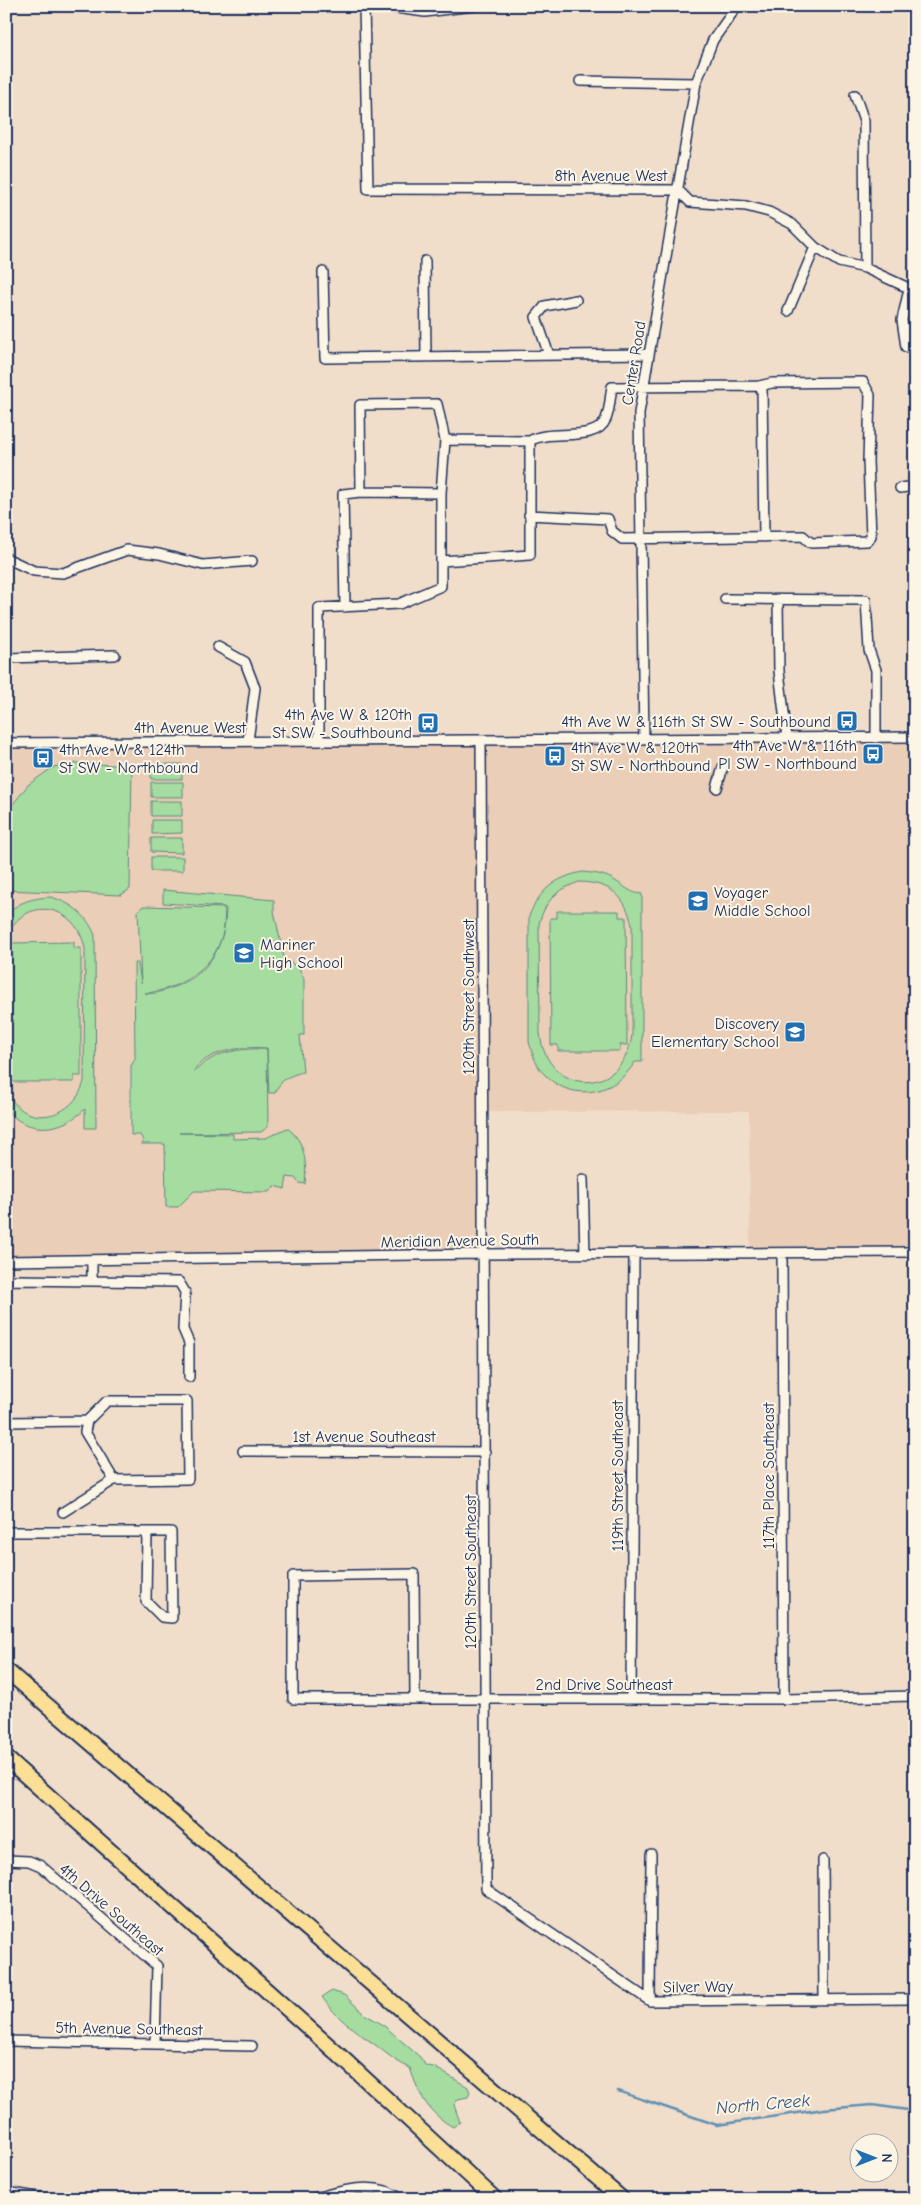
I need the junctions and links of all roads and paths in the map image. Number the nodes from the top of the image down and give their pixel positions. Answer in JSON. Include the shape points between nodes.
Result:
{"nodes":[{"id":1,"x":364,"y":6,"type":"edge"},
{"id":2,"x":381,"y":6,"type":"edge"},
{"id":3,"x":473,"y":6,"type":"edge"},
{"id":4,"x":737,"y":6,"type":"edge"},
{"id":5,"x":580,"y":81,"type":"dead end"},
{"id":6,"x":696,"y":83,"type":"junction"},
{"id":7,"x":855,"y":96,"type":"dead end"},
{"id":8,"x":678,"y":190,"type":"junction"},
{"id":9,"x":815,"y":247,"type":"junction"},
{"id":10,"x":425,"y":261,"type":"dead end"},
{"id":11,"x":865,"y":268,"type":"junction"},
{"id":12,"x":323,"y":272,"type":"dead end"},
{"id":13,"x":912,"y":290,"type":"edge"},
{"id":14,"x":576,"y":300,"type":"dead end"},
{"id":15,"x":788,"y":311,"type":"dead end"},
{"id":16,"x":906,"y":348,"type":"dead end"},
{"id":17,"x":649,"y":354,"type":"junction"},
{"id":18,"x":549,"y":356,"type":"junction"},
{"id":19,"x":426,"y":357,"type":"junction"},
{"id":20,"x":762,"y":386,"type":"junction"},
{"id":21,"x":643,"y":388,"type":"junction"},
{"id":22,"x":445,"y":440,"type":"junction"},
{"id":23,"x":530,"y":441,"type":"junction"},
{"id":24,"x":915,"y":486,"type":"edge"},
{"id":25,"x":900,"y":488,"type":"dead end"},
{"id":26,"x":361,"y":492,"type":"junction"},
{"id":27,"x":441,"y":494,"type":"junction"},
{"id":28,"x":529,"y":515,"type":"junction"},
{"id":29,"x":764,"y":537,"type":"junction"},
{"id":30,"x":641,"y":539,"type":"junction"},
{"id":31,"x":6,"y":558,"type":"edge"},
{"id":32,"x":252,"y":561,"type":"dead end"},
{"id":33,"x":441,"y":561,"type":"junction"},
{"id":34,"x":725,"y":599,"type":"dead end"},
{"id":35,"x":778,"y":601,"type":"junction"},
{"id":36,"x":345,"y":607,"type":"junction"},
{"id":37,"x":218,"y":647,"type":"dead end"},
{"id":38,"x":115,"y":655,"type":"dead end"},
{"id":39,"x":6,"y":658,"type":"edge"},
{"id":40,"x":787,"y":738,"type":"junction"},
{"id":41,"x":876,"y":738,"type":"junction"},
{"id":42,"x":915,"y":738,"type":"edge"},
{"id":43,"x":644,"y":739,"type":"junction"},
{"id":44,"x":481,"y":740,"type":"junction"},
{"id":45,"x":248,"y":741,"type":"junction"},
{"id":46,"x":319,"y":741,"type":"junction"},
{"id":47,"x":6,"y":743,"type":"edge"},
{"id":48,"x":723,"y":767,"type":"dead end"},
{"id":49,"x":717,"y":788,"type":"dead end"},
{"id":50,"x":583,"y":1179,"type":"dead end"},
{"id":51,"x":915,"y":1252,"type":"edge"},
{"id":52,"x":634,"y":1253,"type":"junction"},
{"id":53,"x":782,"y":1253,"type":"junction"},
{"id":54,"x":482,"y":1254,"type":"junction"},
{"id":55,"x":585,"y":1254,"type":"junction"},
{"id":56,"x":92,"y":1260,"type":"junction"},
{"id":57,"x":6,"y":1261,"type":"edge"},
{"id":58,"x":92,"y":1281,"type":"junction"},
{"id":59,"x":6,"y":1282,"type":"edge"},
{"id":60,"x":190,"y":1377,"type":"dead end"},
{"id":61,"x":87,"y":1421,"type":"junction"},
{"id":62,"x":6,"y":1422,"type":"edge"},
{"id":63,"x":243,"y":1451,"type":"dead end"},
{"id":64,"x":485,"y":1452,"type":"junction"},
{"id":65,"x":114,"y":1480,"type":"junction"},
{"id":66,"x":63,"y":1512,"type":"dead end"},
{"id":67,"x":6,"y":1532,"type":"edge"},
{"id":68,"x":147,"y":1532,"type":"junction"},
{"id":69,"x":6,"y":1670,"type":"edge"},
{"id":70,"x":915,"y":1696,"type":"edge"},
{"id":71,"x":631,"y":1698,"type":"junction"},
{"id":72,"x":415,"y":1699,"type":"junction"},
{"id":73,"x":485,"y":1699,"type":"junction"},
{"id":74,"x":784,"y":1699,"type":"junction"},
{"id":75,"x":6,"y":1758,"type":"edge"},
{"id":76,"x":651,"y":1854,"type":"dead end"},
{"id":77,"x":6,"y":1860,"type":"edge"},
{"id":78,"x":823,"y":1860,"type":"dead end"},
{"id":79,"x":486,"y":1889,"type":"joint"},
{"id":80,"x":824,"y":1999,"type":"junction"},
{"id":81,"x":915,"y":1999,"type":"edge"},
{"id":82,"x":650,"y":2001,"type":"junction"},
{"id":83,"x":6,"y":2041,"type":"edge"},
{"id":84,"x":155,"y":2043,"type":"junction"},
{"id":85,"x":252,"y":2046,"type":"dead end"},
{"id":86,"x":6,"y":2192,"type":"edge"},
{"id":87,"x":50,"y":2199,"type":"edge"},
{"id":88,"x":311,"y":2199,"type":"edge"},
{"id":89,"x":400,"y":2199,"type":"edge"},
{"id":90,"x":495,"y":2199,"type":"edge"},
{"id":91,"x":622,"y":2199,"type":"edge"}],
"edges":[{"from":1,"to":8,"type":"street","name":"8th Avenue West","via":[[368,189]]},
{"from":2,"to":3,"type":"street","via":[[425,12]]},
{"from":4,"to":6,"type":"street","name":"Center Road","via":[[713,40]]},
{"from":5,"to":6,"type":"street"},
{"from":6,"to":8,"type":"street","name":"Center Road"},
{"from":7,"to":11,"type":"street","via":[[864,121]]},
{"from":8,"to":9,"type":"street","name":"8th Avenue West","via":[[690,202],[746,206],[769,212],[792,224]]},
{"from":8,"to":17,"type":"street","name":"Center Road"},
{"from":9,"to":11,"type":"street","name":"8th Avenue West","via":[[839,262]]},
{"from":9,"to":15,"type":"street"},
{"from":10,"to":19,"type":"street"},
{"from":11,"to":13,"type":"street","name":"8th Avenue West"},
{"from":12,"to":19,"type":"street","via":[[325,358]]},
{"from":13,"to":16,"type":"street","via":[[902,320]]},
{"from":14,"to":18,"type":"street","via":[[545,306],[536,317]]},
{"from":17,"to":18,"type":"street"},
{"from":17,"to":21,"type":"street","name":"Center Road"},
{"from":18,"to":19,"type":"street"},
{"from":20,"to":21,"type":"street"},
{"from":20,"to":29,"type":"street"},
{"from":20,"to":29,"type":"street","via":[[772,383],[863,382],[870,395],[871,536],[860,542],[811,542],[802,536]]},
{"from":21,"to":23,"type":"street","via":[[612,388],[606,420],[598,428],[584,434],[538,435]]},
{"from":21,"to":30,"type":"street","name":"Center Road","via":[[639,413]]},
{"from":22,"to":23,"type":"street"},
{"from":22,"to":26,"type":"street","via":[[437,404],[360,405]]},
{"from":22,"to":27,"type":"street"},
{"from":23,"to":28,"type":"street"},
{"from":24,"to":25,"type":"street"},
{"from":26,"to":27,"type":"street"},
{"from":26,"to":36,"type":"street","via":[[343,494]]},
{"from":27,"to":33,"type":"street"},
{"from":28,"to":30,"type":"street","via":[[608,519],[612,531],[622,539]]},
{"from":28,"to":33,"type":"street","via":[[530,556]]},
{"from":29,"to":30,"type":"street"},
{"from":30,"to":43,"type":"street","name":"Center Road"},
{"from":31,"to":32,"type":"street","via":[[34,571],[63,573],[127,550],[203,565]]},
{"from":33,"to":36,"type":"street","via":[[441,586],[399,604]]},
{"from":34,"to":35,"type":"street"},
{"from":35,"to":40,"type":"street","via":[[779,671]]},
{"from":35,"to":41,"type":"street","via":[[866,600],[869,650],[876,670]]},
{"from":36,"to":46,"type":"street","via":[[319,608]]},
{"from":37,"to":45,"type":"street","via":[[245,662],[255,688]]},
{"from":38,"to":39,"type":"street"},
{"from":40,"to":41,"type":"street","name":"4th Avenue West"},
{"from":40,"to":43,"type":"street","name":"4th Avenue West"},
{"from":41,"to":42,"type":"street","name":"4th Avenue West"},
{"from":43,"to":44,"type":"street","name":"4th Avenue West"},
{"from":44,"to":46,"type":"street","name":"4th Avenue West"},
{"from":44,"to":54,"type":"street","name":"120th Street Southwest"},
{"from":45,"to":46,"type":"street","name":"4th Avenue West"},
{"from":45,"to":47,"type":"street","name":"4th Avenue West"},
{"from":48,"to":49,"type":"street"},
{"from":50,"to":55,"type":"street"},
{"from":51,"to":53,"type":"street","name":"Meridian Avenue South"},
{"from":52,"to":53,"type":"street","name":"Meridian Avenue South"},
{"from":52,"to":55,"type":"street","name":"Meridian Avenue South"},
{"from":52,"to":71,"type":"street","name":"119th Street Southeast"},
{"from":53,"to":74,"type":"street","name":"117th Place Southeast"},
{"from":54,"to":55,"type":"street","name":"Meridian Avenue South"},
{"from":54,"to":56,"type":"street","name":"Meridian Avenue South"},
{"from":54,"to":64,"type":"street","name":"120th Street Southeast"},
{"from":56,"to":57,"type":"street","name":"Meridian Avenue South"},
{"from":56,"to":58,"type":"street"},
{"from":58,"to":59,"type":"street"},
{"from":58,"to":60,"type":"street","via":[[179,1282],[185,1292],[183,1329],[189,1344]]},
{"from":61,"to":62,"type":"street"},
{"from":61,"to":65,"type":"street","via":[[86,1432]]},
{"from":61,"to":65,"type":"street","via":[[107,1401],[187,1401],[188,1479]]},
{"from":63,"to":64,"type":"street","name":"1st Avenue Southeast"},
{"from":64,"to":73,"type":"street","name":"120th Street Southeast"},
{"from":65,"to":66,"type":"street"},
{"from":67,"to":68,"type":"street"},
{"from":68,"to":68,"type":"street","via":[[171,1532],[172,1618],[162,1617],[146,1600]]},
{"from":69,"to":91,"type":"highway"},
{"from":70,"to":74,"type":"street","name":"2nd Drive Southeast"},
{"from":71,"to":73,"type":"street","name":"2nd Drive Southeast"},
{"from":71,"to":74,"type":"street","name":"2nd Drive Southeast"},
{"from":72,"to":72,"type":"street","name":"2nd Drive Southeast","via":[[414,1574],[293,1576],[293,1699]]},
{"from":72,"to":73,"type":"street","name":"2nd Drive Southeast"},
{"from":73,"to":79,"type":"street","name":"120th Street Southeast"},
{"from":75,"to":90,"type":"highway"},
{"from":76,"to":82,"type":"street"},
{"from":77,"to":84,"type":"street","name":"4th Drive Southeast","via":[[29,1861],[41,1866],[157,1966]]},
{"from":78,"to":80,"type":"street"},
{"from":79,"to":82,"type":"street","name":"Silver Way"},
{"from":80,"to":81,"type":"street","name":"Silver Way"},
{"from":80,"to":82,"type":"street","name":"Silver Way"},
{"from":83,"to":84,"type":"street","name":"5th Avenue Southeast"},
{"from":84,"to":85,"type":"street","name":"5th Avenue Southeast"},
{"from":86,"to":87,"type":"street"},
{"from":88,"to":89,"type":"street","via":[[355,2189],[378,2189]]}]}
